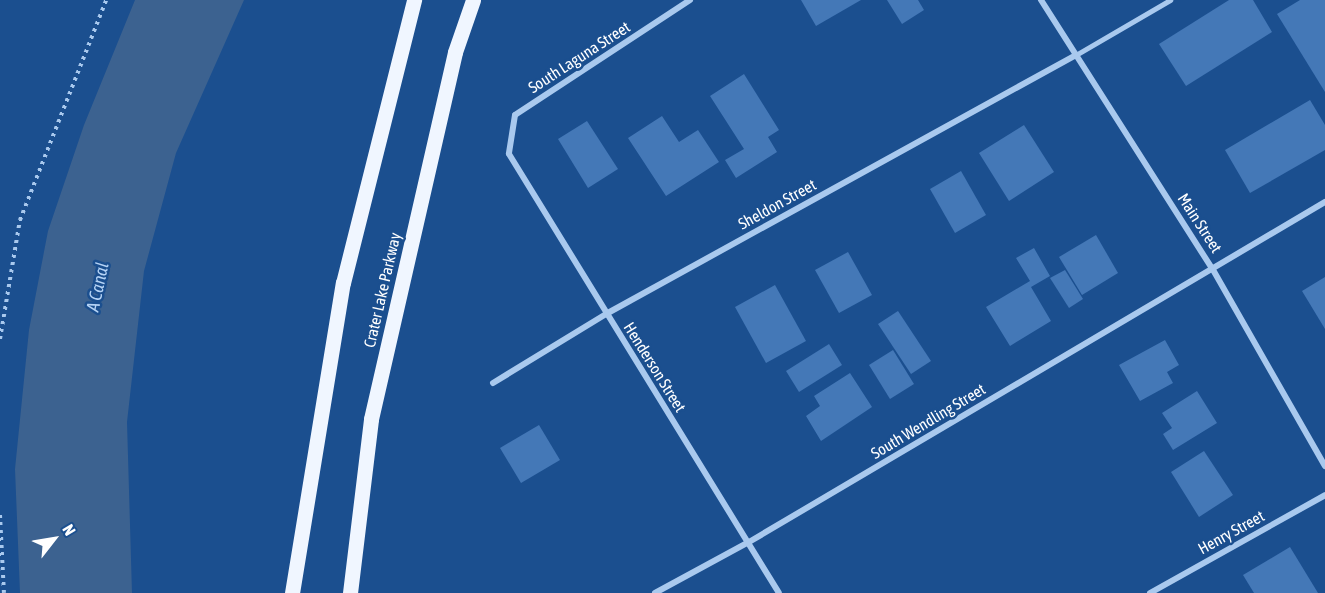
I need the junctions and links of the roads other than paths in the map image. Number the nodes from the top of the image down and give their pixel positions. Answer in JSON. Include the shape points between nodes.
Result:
{"nodes":[{"id":1,"x":414,"y":0,"type":"edge"},
{"id":2,"x":473,"y":0,"type":"edge"},
{"id":3,"x":690,"y":0,"type":"edge"},
{"id":4,"x":1041,"y":0,"type":"edge"},
{"id":5,"x":1170,"y":0,"type":"edge"},
{"id":6,"x":1076,"y":55,"type":"junction"},
{"id":7,"x":509,"y":154,"type":"joint"},
{"id":8,"x":1325,"y":202,"type":"edge"},
{"id":9,"x":1212,"y":268,"type":"junction"},
{"id":10,"x":606,"y":314,"type":"junction"},
{"id":11,"x":493,"y":383,"type":"dead end"},
{"id":12,"x":1325,"y":466,"type":"edge"},
{"id":13,"x":1325,"y":495,"type":"edge"},
{"id":14,"x":749,"y":542,"type":"junction"},
{"id":15,"x":292,"y":593,"type":"edge"},
{"id":16,"x":350,"y":593,"type":"edge"},
{"id":17,"x":655,"y":593,"type":"edge"},
{"id":18,"x":780,"y":593,"type":"edge"},
{"id":19,"x":1150,"y":593,"type":"edge"}],
"edges":[{"from":1,"to":15,"type":"main road","via":[[343,283]]},
{"from":2,"to":16,"type":"main road","name":"Crater Lake Parkway","via":[[455,52],[371,419]]},
{"from":3,"to":7,"type":"street","name":"South Laguna Street","via":[[515,115]]},
{"from":4,"to":6,"type":"street","name":"Main Street"},
{"from":5,"to":6,"type":"lane"},
{"from":6,"to":9,"type":"street","name":"Main Street"},
{"from":6,"to":10,"type":"street","name":"Sheldon Street"},
{"from":7,"to":10,"type":"street","name":"Henderson Street"},
{"from":8,"to":9,"type":"street","name":"South Wendling Street"},
{"from":9,"to":12,"type":"street","name":"Main Street"},
{"from":9,"to":14,"type":"street","name":"South Wendling Street"},
{"from":10,"to":11,"type":"street","name":"Sheldon Street"},
{"from":10,"to":14,"type":"street","name":"Henderson Street"},
{"from":13,"to":19,"type":"street","name":"Henry Street"},
{"from":14,"to":17,"type":"street","name":"South Wendling Street"},
{"from":14,"to":18,"type":"street","name":"Henderson Street"}]}
